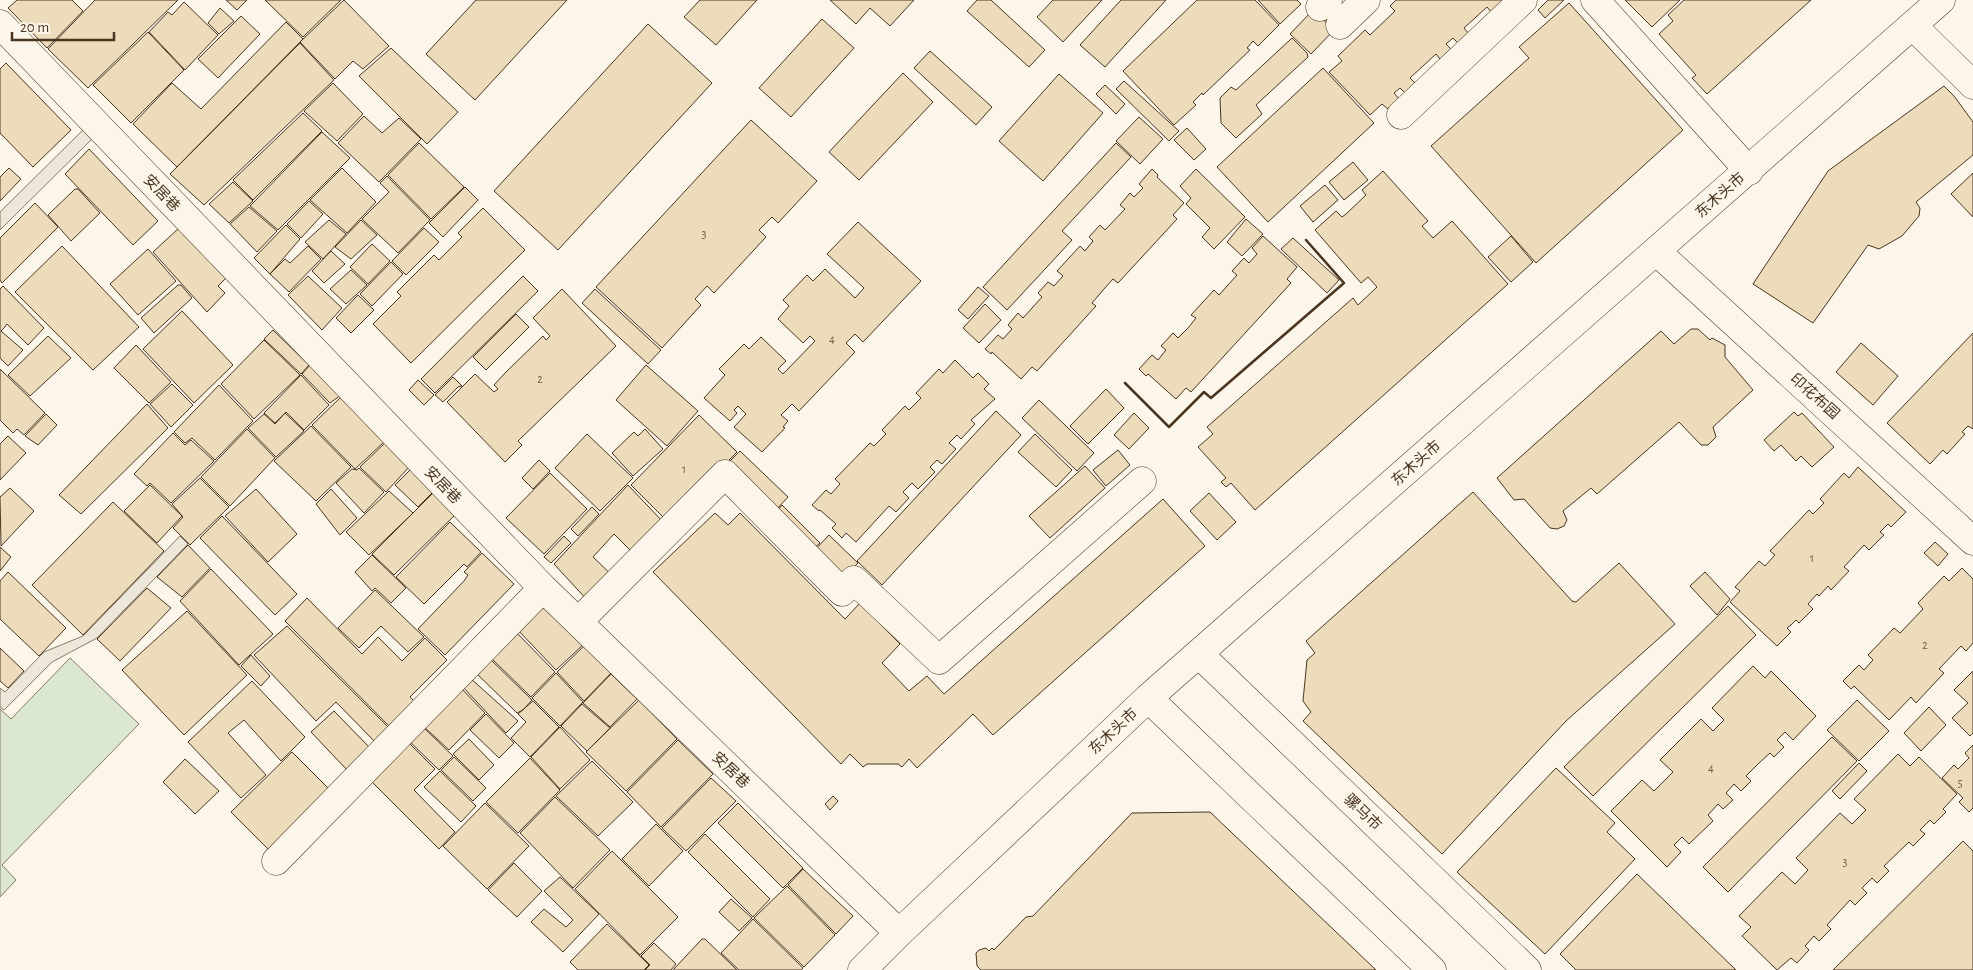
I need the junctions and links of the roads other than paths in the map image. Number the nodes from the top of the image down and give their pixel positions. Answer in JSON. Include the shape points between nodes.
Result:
{"nodes":[{"id":1,"x":1366,"y":0,"type":"edge"},
{"id":2,"x":1524,"y":0,"type":"edge"},
{"id":3,"x":1595,"y":0,"type":"edge"},
{"id":4,"x":1941,"y":0,"type":"edge"},
{"id":5,"x":1330,"y":11,"type":"edge"},
{"id":6,"x":0,"y":24,"type":"edge"},
{"id":7,"x":1913,"y":26,"type":"junction"},
{"id":8,"x":1973,"y":86,"type":"edge"},
{"id":9,"x":1401,"y":115,"type":"dead end"},
{"id":10,"x":1748,"y":171,"type":"junction"},
{"id":11,"x":1657,"y":252,"type":"junction"},
{"id":12,"x":1142,"y":481,"type":"dead end"},
{"id":13,"x":1973,"y":541,"type":"edge"},
{"id":14,"x":543,"y":588,"type":"junction"},
{"id":15,"x":578,"y":622,"type":"junction"},
{"id":16,"x":1198,"y":654,"type":"junction"},
{"id":17,"x":1148,"y":698,"type":"junction"},
{"id":18,"x":276,"y":861,"type":"dead end"},
{"id":19,"x":899,"y":933,"type":"junction"},
{"id":20,"x":862,"y":970,"type":"edge"},
{"id":21,"x":1432,"y":970,"type":"edge"},
{"id":22,"x":1527,"y":970,"type":"edge"}],
"edges":[{"from":1,"to":5,"type":"street"},
{"from":2,"to":9,"type":"street"},
{"from":3,"to":10,"type":"street"},
{"from":4,"to":7,"type":"street","name":"东木头市"},
{"from":6,"to":14,"type":"street","name":"安居巷"},
{"from":7,"to":8,"type":"street"},
{"from":7,"to":10,"type":"street","name":"东木头市"},
{"from":10,"to":11,"type":"street","name":"东木头市"},
{"from":11,"to":13,"type":"street","name":"印花布园"},
{"from":11,"to":16,"type":"street","name":"东木头市"},
{"from":12,"to":15,"type":"street","via":[[940,660],[854,580],[842,592],[725,474]]},
{"from":14,"to":15,"type":"street","name":"安居巷"},
{"from":14,"to":18,"type":"street"},
{"from":15,"to":19,"type":"street","name":"安居巷"},
{"from":16,"to":17,"type":"street","name":"东木头市"},
{"from":16,"to":22,"type":"street","name":"骡马市"},
{"from":17,"to":19,"type":"street","name":"东木头市"},
{"from":17,"to":21,"type":"street"},
{"from":19,"to":20,"type":"street","name":"东木头市"}]}
